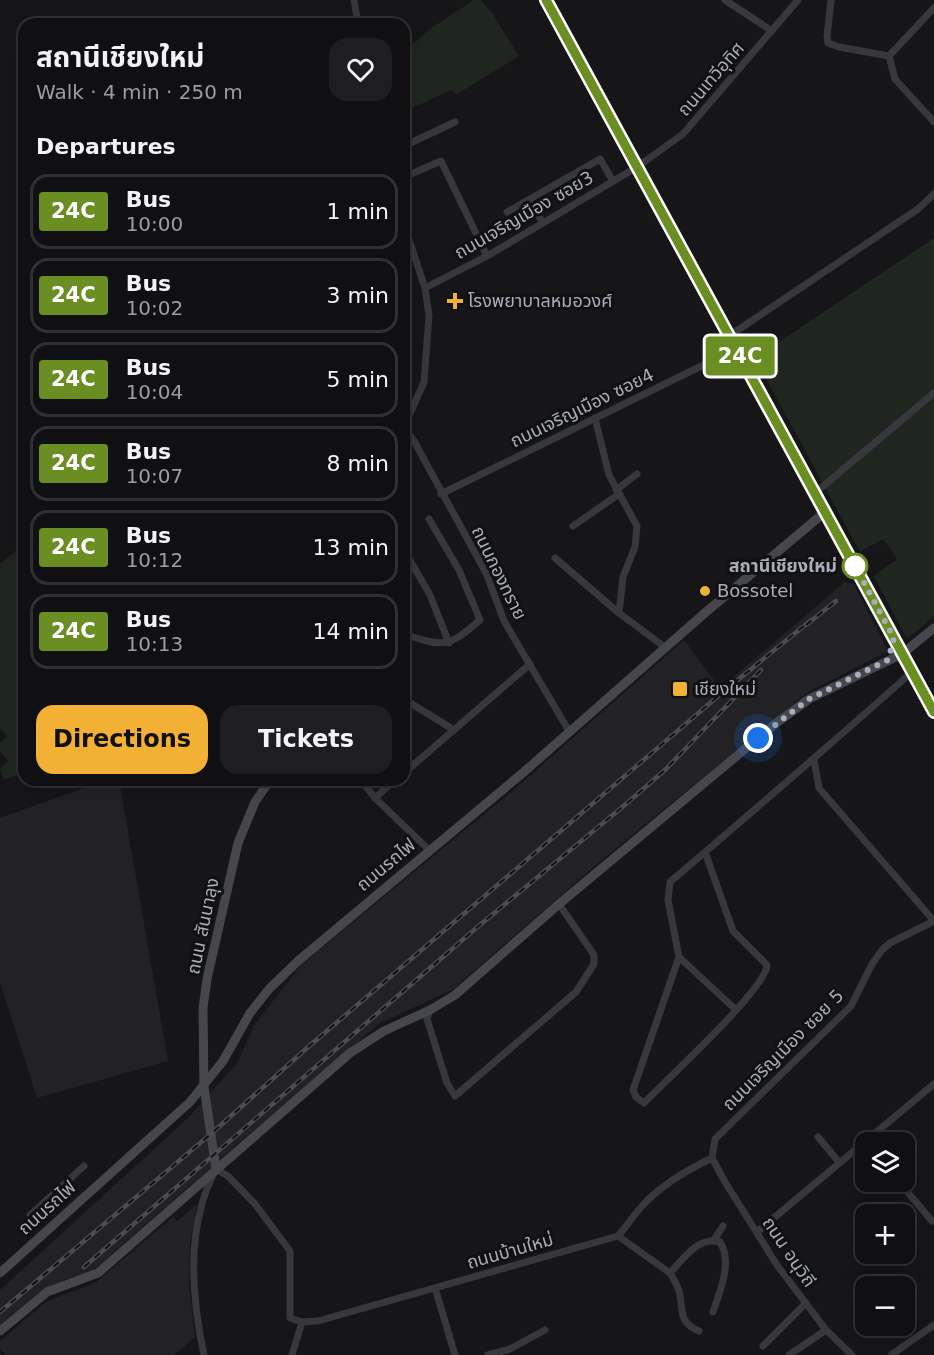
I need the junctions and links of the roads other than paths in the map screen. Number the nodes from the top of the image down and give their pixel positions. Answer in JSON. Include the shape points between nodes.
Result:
{"nodes":[{"id":1,"x":354,"y":0,"type":"edge"},
{"id":2,"x":546,"y":0,"type":"edge"},
{"id":3,"x":724,"y":0,"type":"edge"},
{"id":4,"x":831,"y":0,"type":"edge"},
{"id":5,"x":793,"y":2,"type":"edge"},
{"id":6,"x":934,"y":8,"type":"edge"},
{"id":7,"x":357,"y":18,"type":"edge"},
{"id":8,"x":772,"y":32,"type":"junction"},
{"id":9,"x":889,"y":56,"type":"junction"},
{"id":10,"x":455,"y":122,"type":"dead end"},
{"id":11,"x":934,"y":122,"type":"edge"},
{"id":12,"x":410,"y":143,"type":"edge"},
{"id":13,"x":637,"y":167,"type":"junction"},
{"id":14,"x":410,"y":174,"type":"edge"},
{"id":15,"x":613,"y":181,"type":"junction"},
{"id":16,"x":934,"y":194,"type":"edge"},
{"id":17,"x":529,"y":200,"type":"junction"},
{"id":18,"x":507,"y":212,"type":"dead end"},
{"id":19,"x":543,"y":223,"type":"junction"},
{"id":20,"x":410,"y":242,"type":"edge"},
{"id":21,"x":487,"y":256,"type":"junction"},
{"id":22,"x":425,"y":288,"type":"junction"},
{"id":23,"x":729,"y":336,"type":"junction"},
{"id":24,"x":736,"y":349,"type":"junction"},
{"id":25,"x":934,"y":393,"type":"edge"},
{"id":26,"x":410,"y":414,"type":"edge"},
{"id":27,"x":595,"y":418,"type":"junction"},
{"id":28,"x":410,"y":436,"type":"edge"},
{"id":29,"x":637,"y":474,"type":"dead end"},
{"id":30,"x":618,"y":492,"type":"junction"},
{"id":31,"x":815,"y":493,"type":"junction"},
{"id":32,"x":441,"y":494,"type":"junction"},
{"id":33,"x":825,"y":512,"type":"junction"},
{"id":34,"x":429,"y":519,"type":"dead end"},
{"id":35,"x":573,"y":526,"type":"dead end"},
{"id":36,"x":555,"y":558,"type":"dead end"},
{"id":37,"x":410,"y":560,"type":"edge"},
{"id":38,"x":619,"y":613,"type":"junction"},
{"id":39,"x":934,"y":628,"type":"edge"},
{"id":40,"x":410,"y":636,"type":"edge"},
{"id":41,"x":894,"y":638,"type":"junction"},
{"id":42,"x":449,"y":643,"type":"junction"},
{"id":43,"x":666,"y":648,"type":"junction"},
{"id":44,"x":902,"y":654,"type":"junction"},
{"id":45,"x":888,"y":660,"type":"junction"},
{"id":46,"x":530,"y":664,"type":"junction"},
{"id":47,"x":911,"y":670,"type":"junction"},
{"id":48,"x":410,"y":703,"type":"edge"},
{"id":49,"x":934,"y":712,"type":"edge"},
{"id":50,"x":454,"y":730,"type":"junction"},
{"id":51,"x":569,"y":731,"type":"junction"},
{"id":52,"x":814,"y":760,"type":"junction"},
{"id":53,"x":412,"y":765,"type":"edge"},
{"id":54,"x":265,"y":786,"type":"edge"},
{"id":55,"x":366,"y":786,"type":"edge"},
{"id":56,"x":388,"y":786,"type":"edge"},
{"id":57,"x":375,"y":798,"type":"junction"},
{"id":58,"x":429,"y":850,"type":"junction"},
{"id":59,"x":705,"y":852,"type":"junction"},
{"id":60,"x":559,"y":904,"type":"junction"},
{"id":61,"x":934,"y":921,"type":"edge"},
{"id":62,"x":679,"y":957,"type":"junction"},
{"id":63,"x":430,"y":1010,"type":"junction"},
{"id":64,"x":736,"y":1010,"type":"junction"},
{"id":65,"x":934,"y":1084,"type":"edge"},
{"id":66,"x":204,"y":1087,"type":"junction"},
{"id":67,"x":878,"y":1132,"type":"edge"},
{"id":68,"x":818,"y":1137,"type":"dead end"},
{"id":69,"x":855,"y":1150,"type":"edge"},
{"id":70,"x":712,"y":1158,"type":"junction"},
{"id":71,"x":839,"y":1162,"type":"junction"},
{"id":72,"x":84,"y":1166,"type":"dead end"},
{"id":73,"x":216,"y":1169,"type":"junction"},
{"id":74,"x":908,"y":1192,"type":"edge"},
{"id":75,"x":30,"y":1215,"type":"dead end"},
{"id":76,"x":932,"y":1221,"type":"dead end"},
{"id":77,"x":723,"y":1227,"type":"dead end"},
{"id":78,"x":757,"y":1232,"type":"junction"},
{"id":79,"x":618,"y":1236,"type":"junction"},
{"id":80,"x":714,"y":1240,"type":"junction"},
{"id":81,"x":0,"y":1273,"type":"edge"},
{"id":82,"x":670,"y":1273,"type":"junction"},
{"id":83,"x":435,"y":1288,"type":"junction"},
{"id":84,"x":806,"y":1303,"type":"junction"},
{"id":85,"x":713,"y":1312,"type":"dead end"},
{"id":86,"x":302,"y":1322,"type":"junction"},
{"id":87,"x":934,"y":1325,"type":"edge"},
{"id":88,"x":545,"y":1329,"type":"dead end"},
{"id":89,"x":699,"y":1330,"type":"dead end"},
{"id":90,"x":826,"y":1330,"type":"junction"},
{"id":91,"x":0,"y":1331,"type":"edge"},
{"id":92,"x":763,"y":1346,"type":"dead end"},
{"id":93,"x":456,"y":1353,"type":"edge"},
{"id":94,"x":204,"y":1355,"type":"edge"},
{"id":95,"x":292,"y":1355,"type":"edge"},
{"id":96,"x":488,"y":1355,"type":"edge"},
{"id":97,"x":789,"y":1355,"type":"edge"},
{"id":98,"x":852,"y":1355,"type":"edge"},
{"id":99,"x":891,"y":1355,"type":"edge"}],
"edges":[{"from":1,"to":7,"type":"street"},
{"from":2,"to":13,"type":"main road"},
{"from":3,"to":8,"type":"street"},
{"from":4,"to":9,"type":"street","via":[[828,43]]},
{"from":5,"to":8,"type":"street","name":"ถนนเทวีอุทิศ"},
{"from":6,"to":9,"type":"street"},
{"from":8,"to":13,"type":"street","name":"ถนนเทวีอุทิศ","via":[[683,134]]},
{"from":9,"to":11,"type":"street","via":[[895,79]]},
{"from":10,"to":12,"type":"street"},
{"from":13,"to":15,"type":"street","name":"ถนนเจริญเมือง ซอย3"},
{"from":13,"to":23,"type":"main road"},
{"from":14,"to":21,"type":"street","via":[[441,161]]},
{"from":15,"to":17,"type":"street","via":[[600,159]]},
{"from":15,"to":19,"type":"street","name":"ถนนเจริญเมือง ซอย3"},
{"from":16,"to":23,"type":"street","via":[[918,209]]},
{"from":17,"to":18,"type":"street"},
{"from":17,"to":19,"type":"street"},
{"from":19,"to":21,"type":"street","name":"ถนนเจริญเมือง ซอย3"},
{"from":20,"to":22,"type":"street"},
{"from":21,"to":22,"type":"street","name":"ถนนเจริญเมือง ซอย3"},
{"from":22,"to":26,"type":"street","via":[[429,316],[424,382]]},
{"from":23,"to":24,"type":"main road"},
{"from":24,"to":27,"type":"street","name":"ถนนเจริญเมือง ซอย4"},
{"from":24,"to":31,"type":"main road"},
{"from":25,"to":31,"type":"street"},
{"from":27,"to":30,"type":"street","via":[[603,458]]},
{"from":27,"to":32,"type":"street","name":"ถนนเจริญเมือง ซอย4"},
{"from":28,"to":32,"type":"street","name":"ถนนกองทราย"},
{"from":29,"to":30,"type":"street"},
{"from":30,"to":35,"type":"street"},
{"from":30,"to":38,"type":"street","via":[[637,526],[623,577]]},
{"from":31,"to":33,"type":"main road"},
{"from":32,"to":46,"type":"street","name":"ถนนกองทราย","via":[[486,573],[504,621]]},
{"from":33,"to":41,"type":"main road"},
{"from":33,"to":43,"type":"main road","name":"ถนนรถไฟ"},
{"from":34,"to":42,"type":"street","via":[[459,570],[480,620]]},
{"from":36,"to":38,"type":"street"},
{"from":37,"to":42,"type":"street","via":[[430,595]]},
{"from":38,"to":43,"type":"street"},
{"from":39,"to":44,"type":"main road"},
{"from":40,"to":42,"type":"street","via":[[433,644]]},
{"from":41,"to":44,"type":"main road"},
{"from":41,"to":45,"type":"main road"},
{"from":43,"to":51,"type":"main road","name":"ถนนรถไฟ"},
{"from":44,"to":45,"type":"main road"},
{"from":44,"to":47,"type":"main road"},
{"from":45,"to":47,"type":"main road"},
{"from":45,"to":60,"type":"main road","via":[[809,699],[774,724]]},
{"from":46,"to":50,"type":"street"},
{"from":46,"to":51,"type":"street","name":"ถนนกองทราย"},
{"from":47,"to":49,"type":"main road"},
{"from":47,"to":52,"type":"street"},
{"from":48,"to":50,"type":"street"},
{"from":50,"to":53,"type":"street"},
{"from":51,"to":58,"type":"main road","name":"ถนนรถไฟ"},
{"from":52,"to":59,"type":"street"},
{"from":52,"to":61,"type":"street","via":[[819,788]]},
{"from":54,"to":66,"type":"main road","name":"ถนน สันนาลุง","via":[[238,843],[207,979],[203,1008]]},
{"from":55,"to":57,"type":"street"},
{"from":56,"to":57,"type":"street"},
{"from":57,"to":58,"type":"street"},
{"from":58,"to":66,"type":"main road","name":"ถนนรถไฟ","via":[[269,989],[249,1013]]},
{"from":59,"to":62,"type":"street","via":[[670,882],[668,889]]},
{"from":59,"to":64,"type":"street","via":[[733,931],[767,965],[767,972]]},
{"from":60,"to":63,"type":"main road","via":[[466,986]]},
{"from":60,"to":63,"type":"street","via":[[594,956],[594,964],[576,992],[455,1096],[447,1083],[427,1019]]},
{"from":61,"to":70,"type":"street","name":"ถนนเจริญเมือง ซอย 5","via":[[882,950],[851,1006],[715,1139]]},
{"from":62,"to":64,"type":"street"},
{"from":62,"to":64,"type":"street","via":[[633,1090],[636,1097],[644,1103]]},
{"from":63,"to":73,"type":"main road","via":[[384,1031],[350,1053]]},
{"from":65,"to":67,"type":"street"},
{"from":66,"to":73,"type":"main road","name":"ถนน สันนาลุง"},
{"from":66,"to":81,"type":"main road","name":"ถนนรถไฟ"},
{"from":68,"to":71,"type":"street"},
{"from":69,"to":71,"type":"street"},
{"from":70,"to":78,"type":"street","name":"ถนน อนุวิถี"},
{"from":70,"to":79,"type":"street","via":[[658,1191]]},
{"from":71,"to":78,"type":"street"},
{"from":72,"to":75,"type":"street"},
{"from":73,"to":86,"type":"street","name":"ถนนบ้านใหม่","via":[[255,1204],[290,1251],[290,1318]]},
{"from":73,"to":91,"type":"main road","via":[[98,1273],[47,1292]]},
{"from":73,"to":94,"type":"street","via":[[201,1208],[196,1235],[195,1292]]},
{"from":74,"to":76,"type":"street"},
{"from":77,"to":80,"type":"street"},
{"from":78,"to":84,"type":"street","name":"ถนน อนุวิถี"},
{"from":79,"to":82,"type":"street"},
{"from":79,"to":83,"type":"street","name":"ถนนบ้านใหม่"},
{"from":80,"to":82,"type":"street","via":[[697,1245]]},
{"from":80,"to":85,"type":"street","via":[[725,1250],[724,1282]]},
{"from":82,"to":89,"type":"street","via":[[680,1294],[682,1316],[690,1327]]},
{"from":83,"to":86,"type":"street","name":"ถนนบ้านใหม่"},
{"from":83,"to":93,"type":"street"},
{"from":84,"to":90,"type":"street","name":"ถนน อนุวิถี"},
{"from":84,"to":92,"type":"street"},
{"from":86,"to":95,"type":"street"},
{"from":87,"to":99,"type":"street"},
{"from":88,"to":96,"type":"street","via":[[510,1349]]},
{"from":90,"to":97,"type":"street"},
{"from":90,"to":98,"type":"street","name":"ถนน อนุวิถี"}]}
